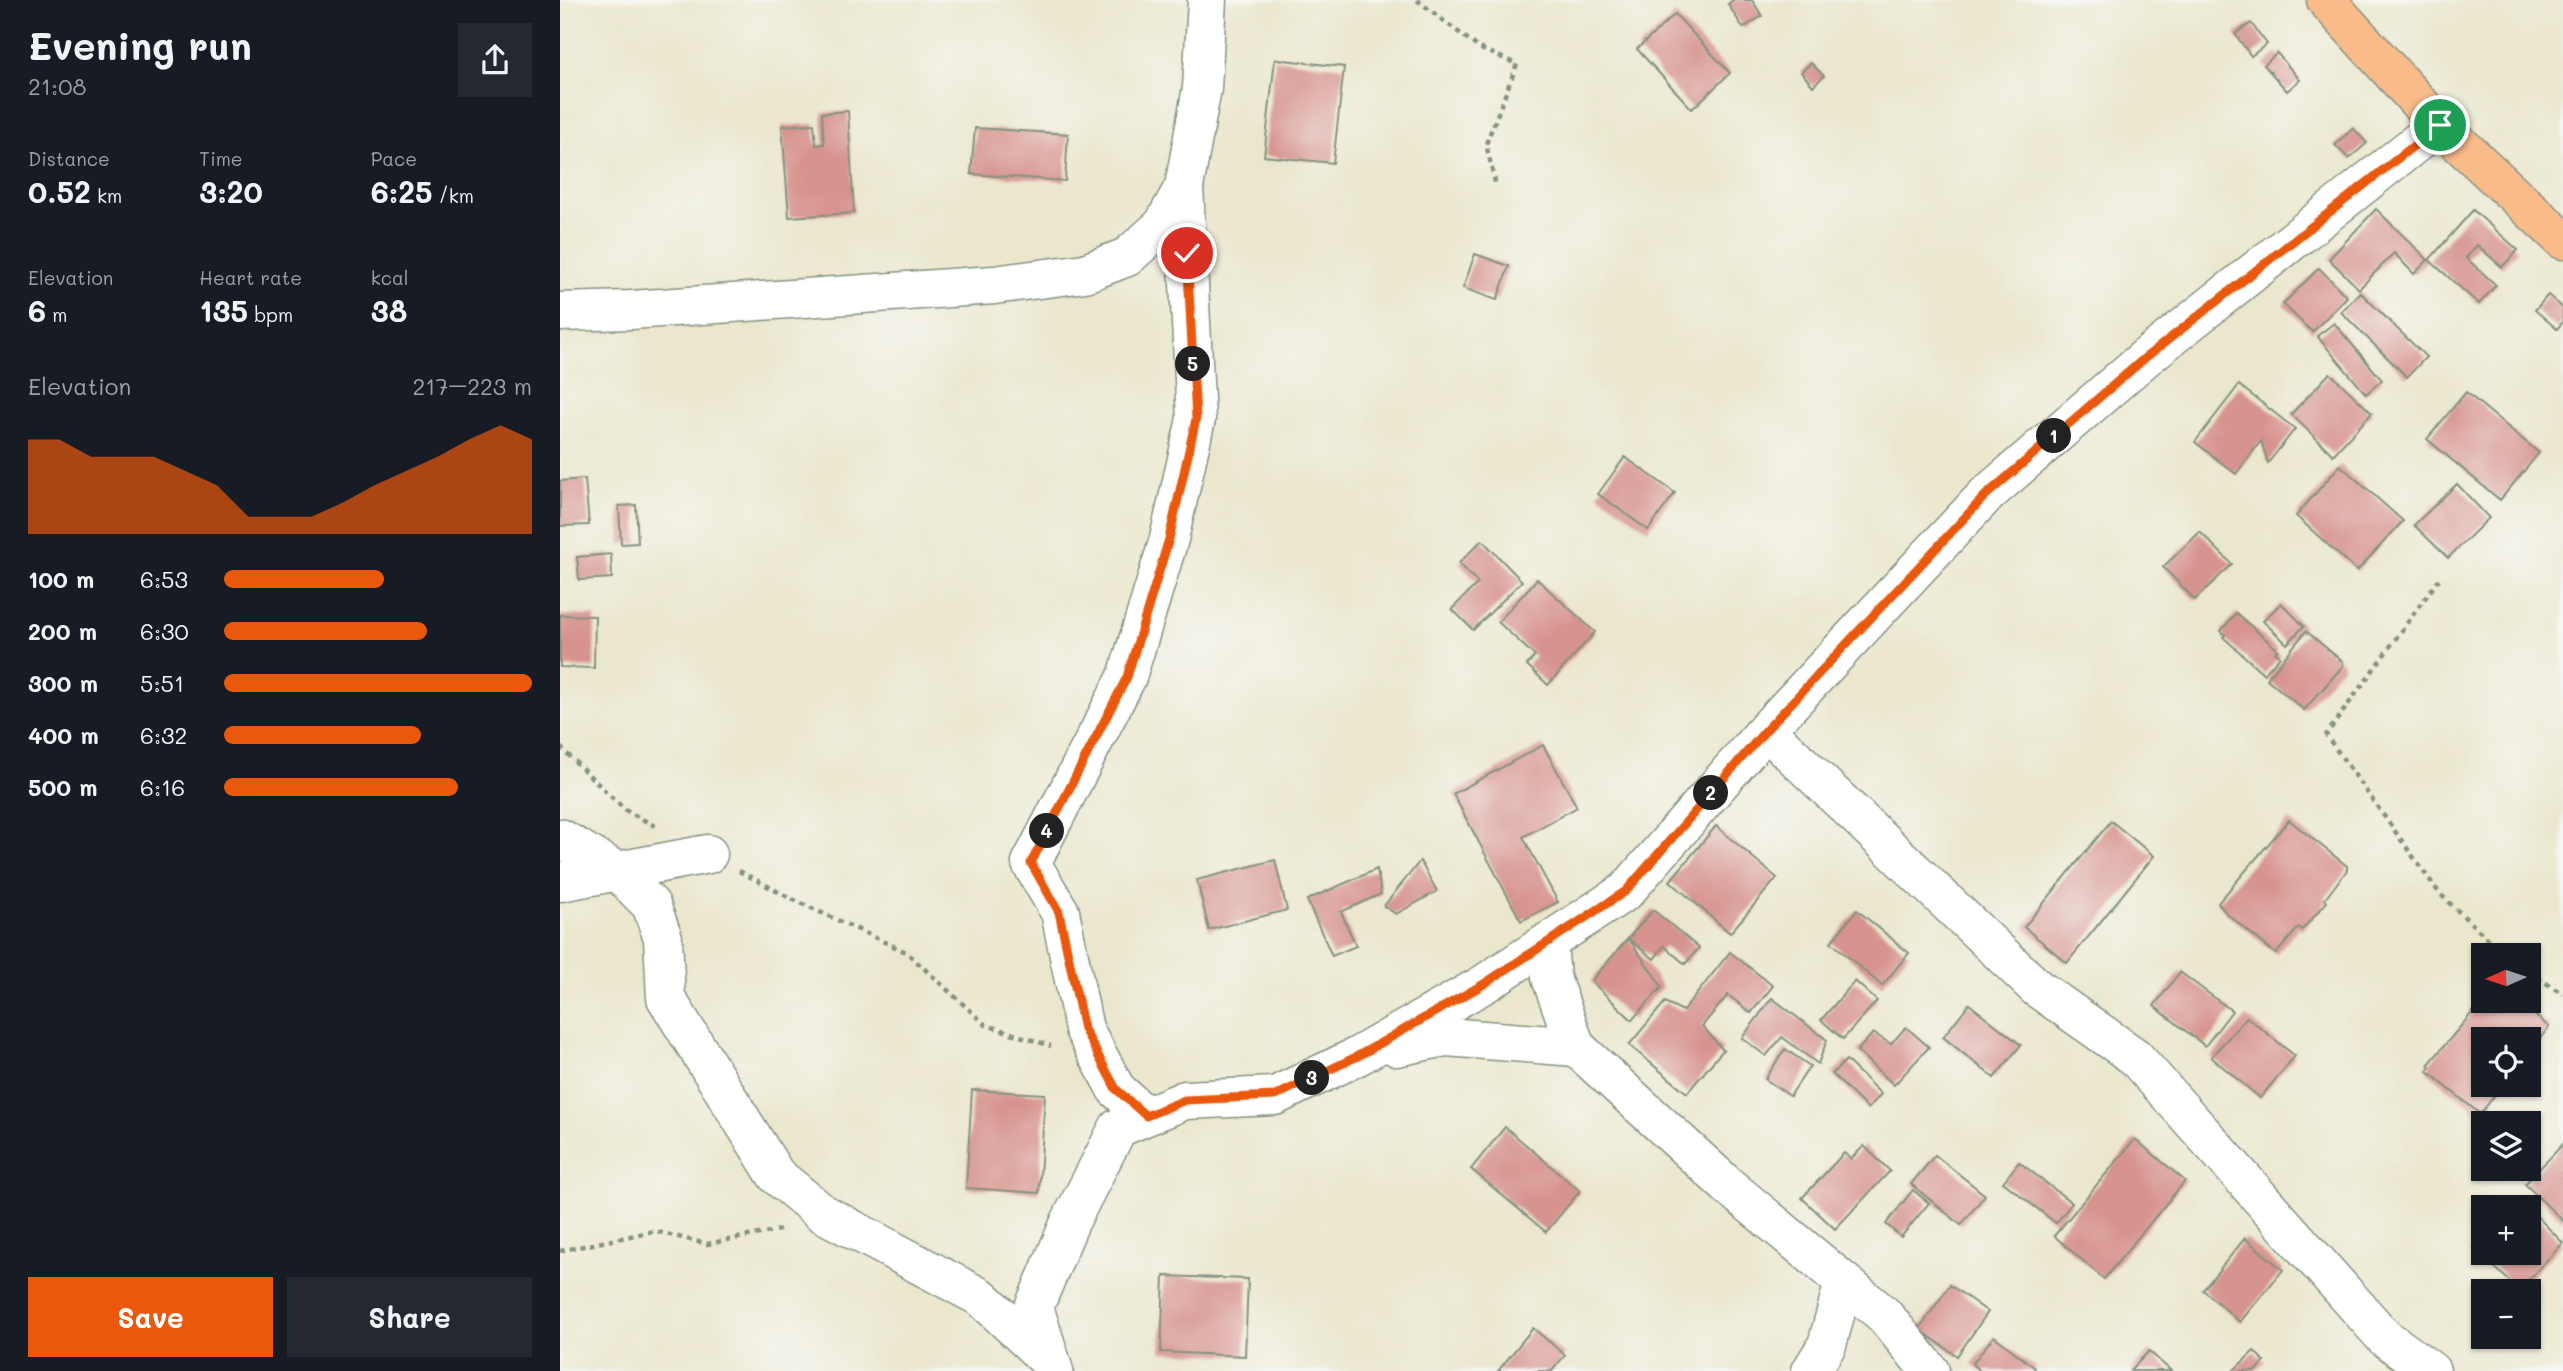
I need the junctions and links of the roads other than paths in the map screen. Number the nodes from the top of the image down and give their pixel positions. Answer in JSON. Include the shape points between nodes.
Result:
{"nodes":[{"id":1,"x":1207,"y":0,"type":"edge"},
{"id":2,"x":2326,"y":0,"type":"edge"},
{"id":3,"x":2440,"y":125,"type":"junction"},
{"id":4,"x":1184,"y":187,"type":"junction"},
{"id":5,"x":2563,"y":240,"type":"edge"},
{"id":6,"x":560,"y":312,"type":"edge"},
{"id":7,"x":1766,"y":730,"type":"junction"},
{"id":8,"x":560,"y":838,"type":"edge"},
{"id":9,"x":708,"y":855,"type":"road end"},
{"id":10,"x":617,"y":871,"type":"junction"},
{"id":11,"x":560,"y":882,"type":"edge"},
{"id":12,"x":1548,"y":942,"type":"junction"},
{"id":13,"x":1576,"y":1047,"type":"junction"},
{"id":14,"x":1358,"y":1056,"type":"junction"},
{"id":15,"x":1146,"y":1116,"type":"junction"},
{"id":16,"x":1844,"y":1282,"type":"junction"},
{"id":17,"x":1053,"y":1367,"type":"edge"},
{"id":18,"x":1811,"y":1371,"type":"edge"},
{"id":19,"x":1930,"y":1371,"type":"edge"},
{"id":20,"x":2431,"y":1371,"type":"edge"}],
"edges":[{"from":1,"to":4,"type":"street","via":[[1202,88]]},
{"from":2,"to":3,"type":"main road"},
{"from":3,"to":5,"type":"main road"},
{"from":3,"to":7,"type":"street","via":[[2145,358],[1985,496]]},
{"from":4,"to":6,"type":"street","via":[[1163,225],[1127,257],[1085,273],[994,285]]},
{"from":4,"to":15,"type":"street","via":[[1196,419],[1169,539],[1127,677],[1031,863],[1059,912],[1084,1029],[1116,1089]]},
{"from":7,"to":12,"type":"street","via":[[1626,891]]},
{"from":7,"to":20,"type":"street","via":[[2037,988],[2135,1057],[2385,1337]]},
{"from":8,"to":10,"type":"street"},
{"from":9,"to":10,"type":"street"},
{"from":10,"to":11,"type":"street"},
{"from":10,"to":17,"type":"street","via":[[650,905],[663,938],[666,998],[776,1175],[822,1213],[982,1298]]},
{"from":12,"to":13,"type":"street","via":[[1551,978]]},
{"from":12,"to":14,"type":"street"},
{"from":13,"to":14,"type":"street","via":[[1446,1037]]},
{"from":13,"to":16,"type":"street","via":[[1727,1185]]},
{"from":14,"to":15,"type":"street","via":[[1275,1096],[1185,1100]]},
{"from":15,"to":17,"type":"street","via":[[1118,1128],[1070,1222],[1034,1307]]},
{"from":16,"to":18,"type":"street","via":[[1827,1346]]},
{"from":16,"to":19,"type":"street","via":[[1884,1315]]}]}
